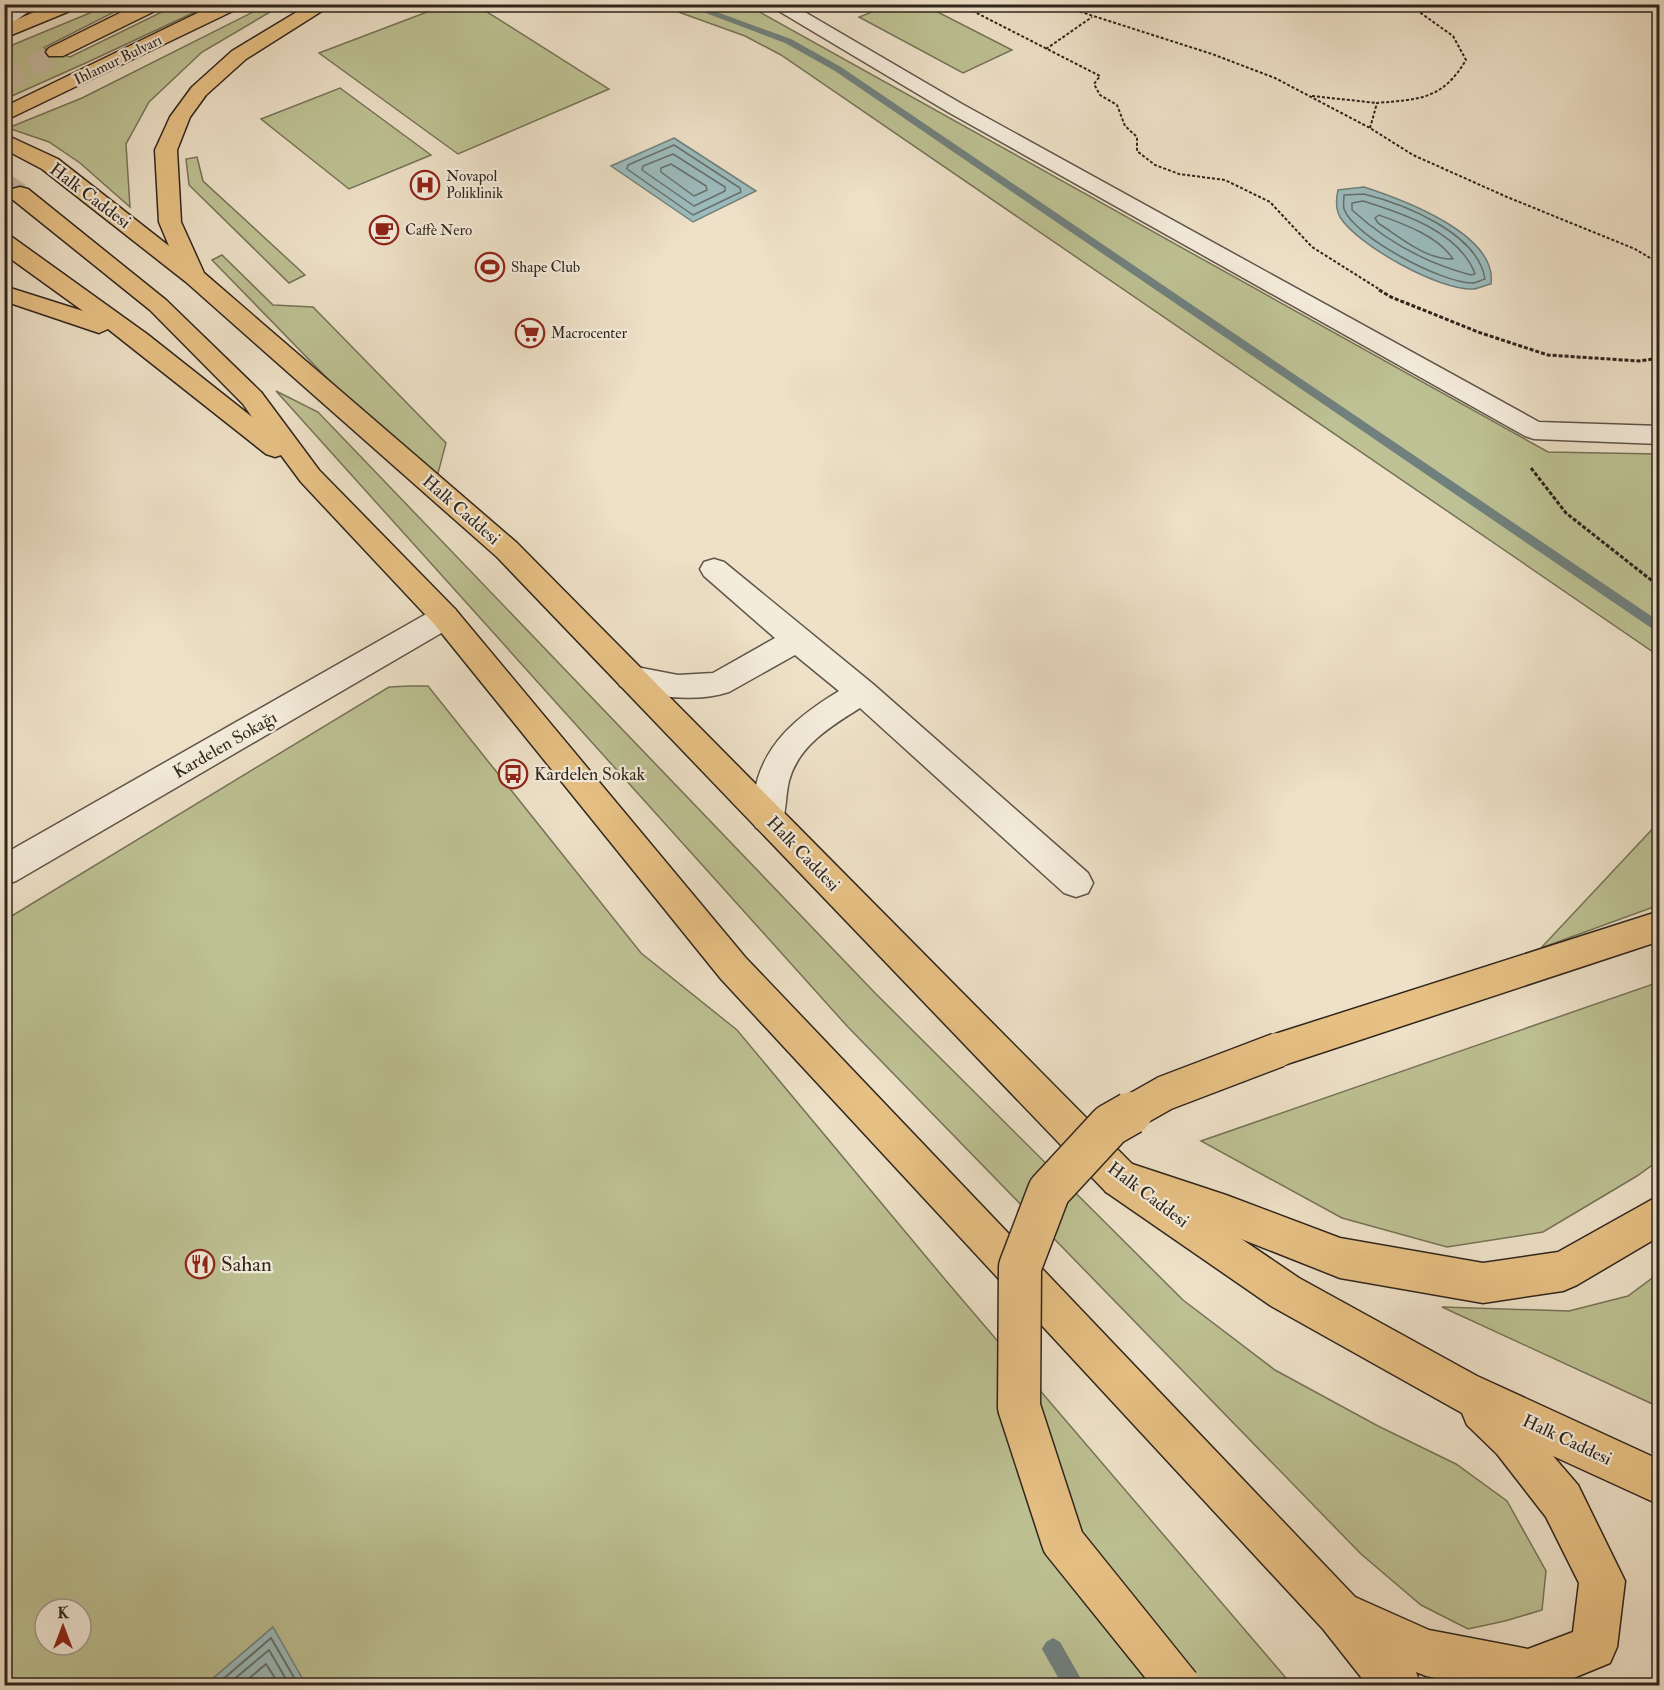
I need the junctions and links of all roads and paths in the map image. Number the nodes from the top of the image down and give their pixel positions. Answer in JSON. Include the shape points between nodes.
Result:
{"nodes":[{"id":1,"x":30,"y":4,"type":"edge"},
{"id":2,"x":70,"y":4,"type":"edge"},
{"id":3,"x":154,"y":4,"type":"edge"},
{"id":4,"x":232,"y":4,"type":"edge"},
{"id":5,"x":324,"y":4,"type":"edge"},
{"id":6,"x":776,"y":4,"type":"edge"},
{"id":7,"x":959,"y":4,"type":"edge"},
{"id":8,"x":1056,"y":4,"type":"edge"},
{"id":9,"x":1398,"y":4,"type":"edge"},
{"id":10,"x":1093,"y":16,"type":"junction"},
{"id":11,"x":4,"y":20,"type":"edge"},
{"id":12,"x":4,"y":32,"type":"edge"},
{"id":13,"x":1046,"y":49,"type":"junction"},
{"id":14,"x":56,"y":52,"type":"tunnel mouth"},
{"id":15,"x":1309,"y":96,"type":"junction"},
{"id":16,"x":1377,"y":103,"type":"junction"},
{"id":17,"x":4,"y":115,"type":"edge"},
{"id":18,"x":1370,"y":128,"type":"junction"},
{"id":19,"x":4,"y":140,"type":"edge"},
{"id":20,"x":4,"y":160,"type":"edge"},
{"id":21,"x":50,"y":164,"type":"junction"},
{"id":22,"x":20,"y":194,"type":"tunnel mouth"},
{"id":23,"x":4,"y":242,"type":"edge"},
{"id":24,"x":1659,"y":264,"type":"edge"},
{"id":25,"x":194,"y":277,"type":"junction"},
{"id":26,"x":4,"y":293,"type":"edge"},
{"id":27,"x":138,"y":339,"type":"junction"},
{"id":28,"x":1659,"y":358,"type":"edge"},
{"id":29,"x":1534,"y":430,"type":"junction"},
{"id":30,"x":1659,"y":435,"type":"edge"},
{"id":31,"x":310,"y":476,"type":"junction"},
{"id":32,"x":714,"y":569,"type":"dead end"},
{"id":33,"x":1659,"y":587,"type":"edge"},
{"id":34,"x":445,"y":617,"type":"junction"},
{"id":35,"x":796,"y":640,"type":"junction"},
{"id":36,"x":631,"y":678,"type":"junction"},
{"id":37,"x":862,"y":692,"type":"junction"},
{"id":38,"x":768,"y":818,"type":"junction"},
{"id":39,"x":4,"y":871,"type":"edge"},
{"id":40,"x":1076,"y":883,"type":"dead end"},
{"id":41,"x":1659,"y":926,"type":"edge"},
{"id":42,"x":1120,"y":1179,"type":"junction"},
{"id":43,"x":1659,"y":1214,"type":"edge"},
{"id":44,"x":1462,"y":1391,"type":"junction"},
{"id":45,"x":1659,"y":1483,"type":"edge"},
{"id":46,"x":1339,"y":1613,"type":"junction"},
{"id":47,"x":1179,"y":1686,"type":"edge"},
{"id":48,"x":1398,"y":1686,"type":"edge"}],
"edges":[{"from":1,"to":11,"type":"street"},
{"from":2,"to":12,"type":"main road"},
{"from":3,"to":14,"type":"main road"},
{"from":4,"to":17,"type":"main road","name":"Ihlamur Bulvarı"},
{"from":5,"to":25,"type":"main road","via":[[239,55],[199,91],[180,117],[166,150],[170,222]]},
{"from":6,"to":29,"type":"street"},
{"from":7,"to":13,"type":"path"},
{"from":8,"to":10,"type":"path"},
{"from":9,"to":16,"type":"path","via":[[1418,11],[1453,36],[1466,60],[1456,80],[1435,96]]},
{"from":10,"to":13,"type":"path"},
{"from":10,"to":15,"type":"path","via":[[1212,54],[1275,78]]},
{"from":13,"to":28,"type":"path","via":[[1100,76],[1094,84],[1096,92],[1117,105],[1125,126],[1137,137],[1137,151],[1155,165],[1179,174],[1226,180],[1270,202],[1312,247],[1391,297],[1548,355],[1639,361]]},
{"from":15,"to":16,"type":"path"},
{"from":15,"to":18,"type":"path"},
{"from":16,"to":18,"type":"path"},
{"from":18,"to":24,"type":"path","via":[[1413,155],[1635,249]]},
{"from":19,"to":21,"type":"main road","name":"Halk Caddesi"},
{"from":20,"to":21,"type":"main road"},
{"from":21,"to":25,"type":"main road","name":"Halk Caddesi"},
{"from":22,"to":31,"type":"main road","via":[[158,305],[252,398]]},
{"from":23,"to":27,"type":"main road"},
{"from":25,"to":36,"type":"main road","name":"Halk Caddesi","via":[[507,550]]},
{"from":26,"to":27,"type":"main road"},
{"from":27,"to":31,"type":"main road"},
{"from":29,"to":30,"type":"street"},
{"from":29,"to":33,"type":"path","via":[[1523,457],[1566,513]]},
{"from":31,"to":34,"type":"main road"},
{"from":32,"to":35,"type":"street"},
{"from":34,"to":39,"type":"street","name":"Kardelen Sokağı"},
{"from":34,"to":46,"type":"main road","via":[[733,968]]},
{"from":35,"to":36,"type":"street","via":[[718,684],[678,687]]},
{"from":35,"to":37,"type":"street"},
{"from":36,"to":38,"type":"main road","name":"Halk Caddesi"},
{"from":37,"to":38,"type":"street","via":[[793,740],[773,780]]},
{"from":37,"to":40,"type":"street"},
{"from":38,"to":42,"type":"main road","name":"Halk Caddesi"},
{"from":41,"to":47,"type":"main road","bridge":true,"via":[[1278,1050],[1165,1093],[1110,1125],[1048,1191],[1020,1267],[1019,1407],[1063,1542]]},
{"from":42,"to":43,"type":"main road","via":[[1340,1258],[1483,1283],[1563,1271]]},
{"from":42,"to":44,"type":"main road","name":"Halk Caddesi","via":[[1285,1292]]},
{"from":44,"to":45,"type":"main road","name":"Halk Caddesi"},
{"from":44,"to":46,"type":"main road","via":[[1512,1439],[1562,1501],[1602,1581],[1594,1647],[1528,1672],[1426,1653]]},
{"from":46,"to":48,"type":"main road"}]}
